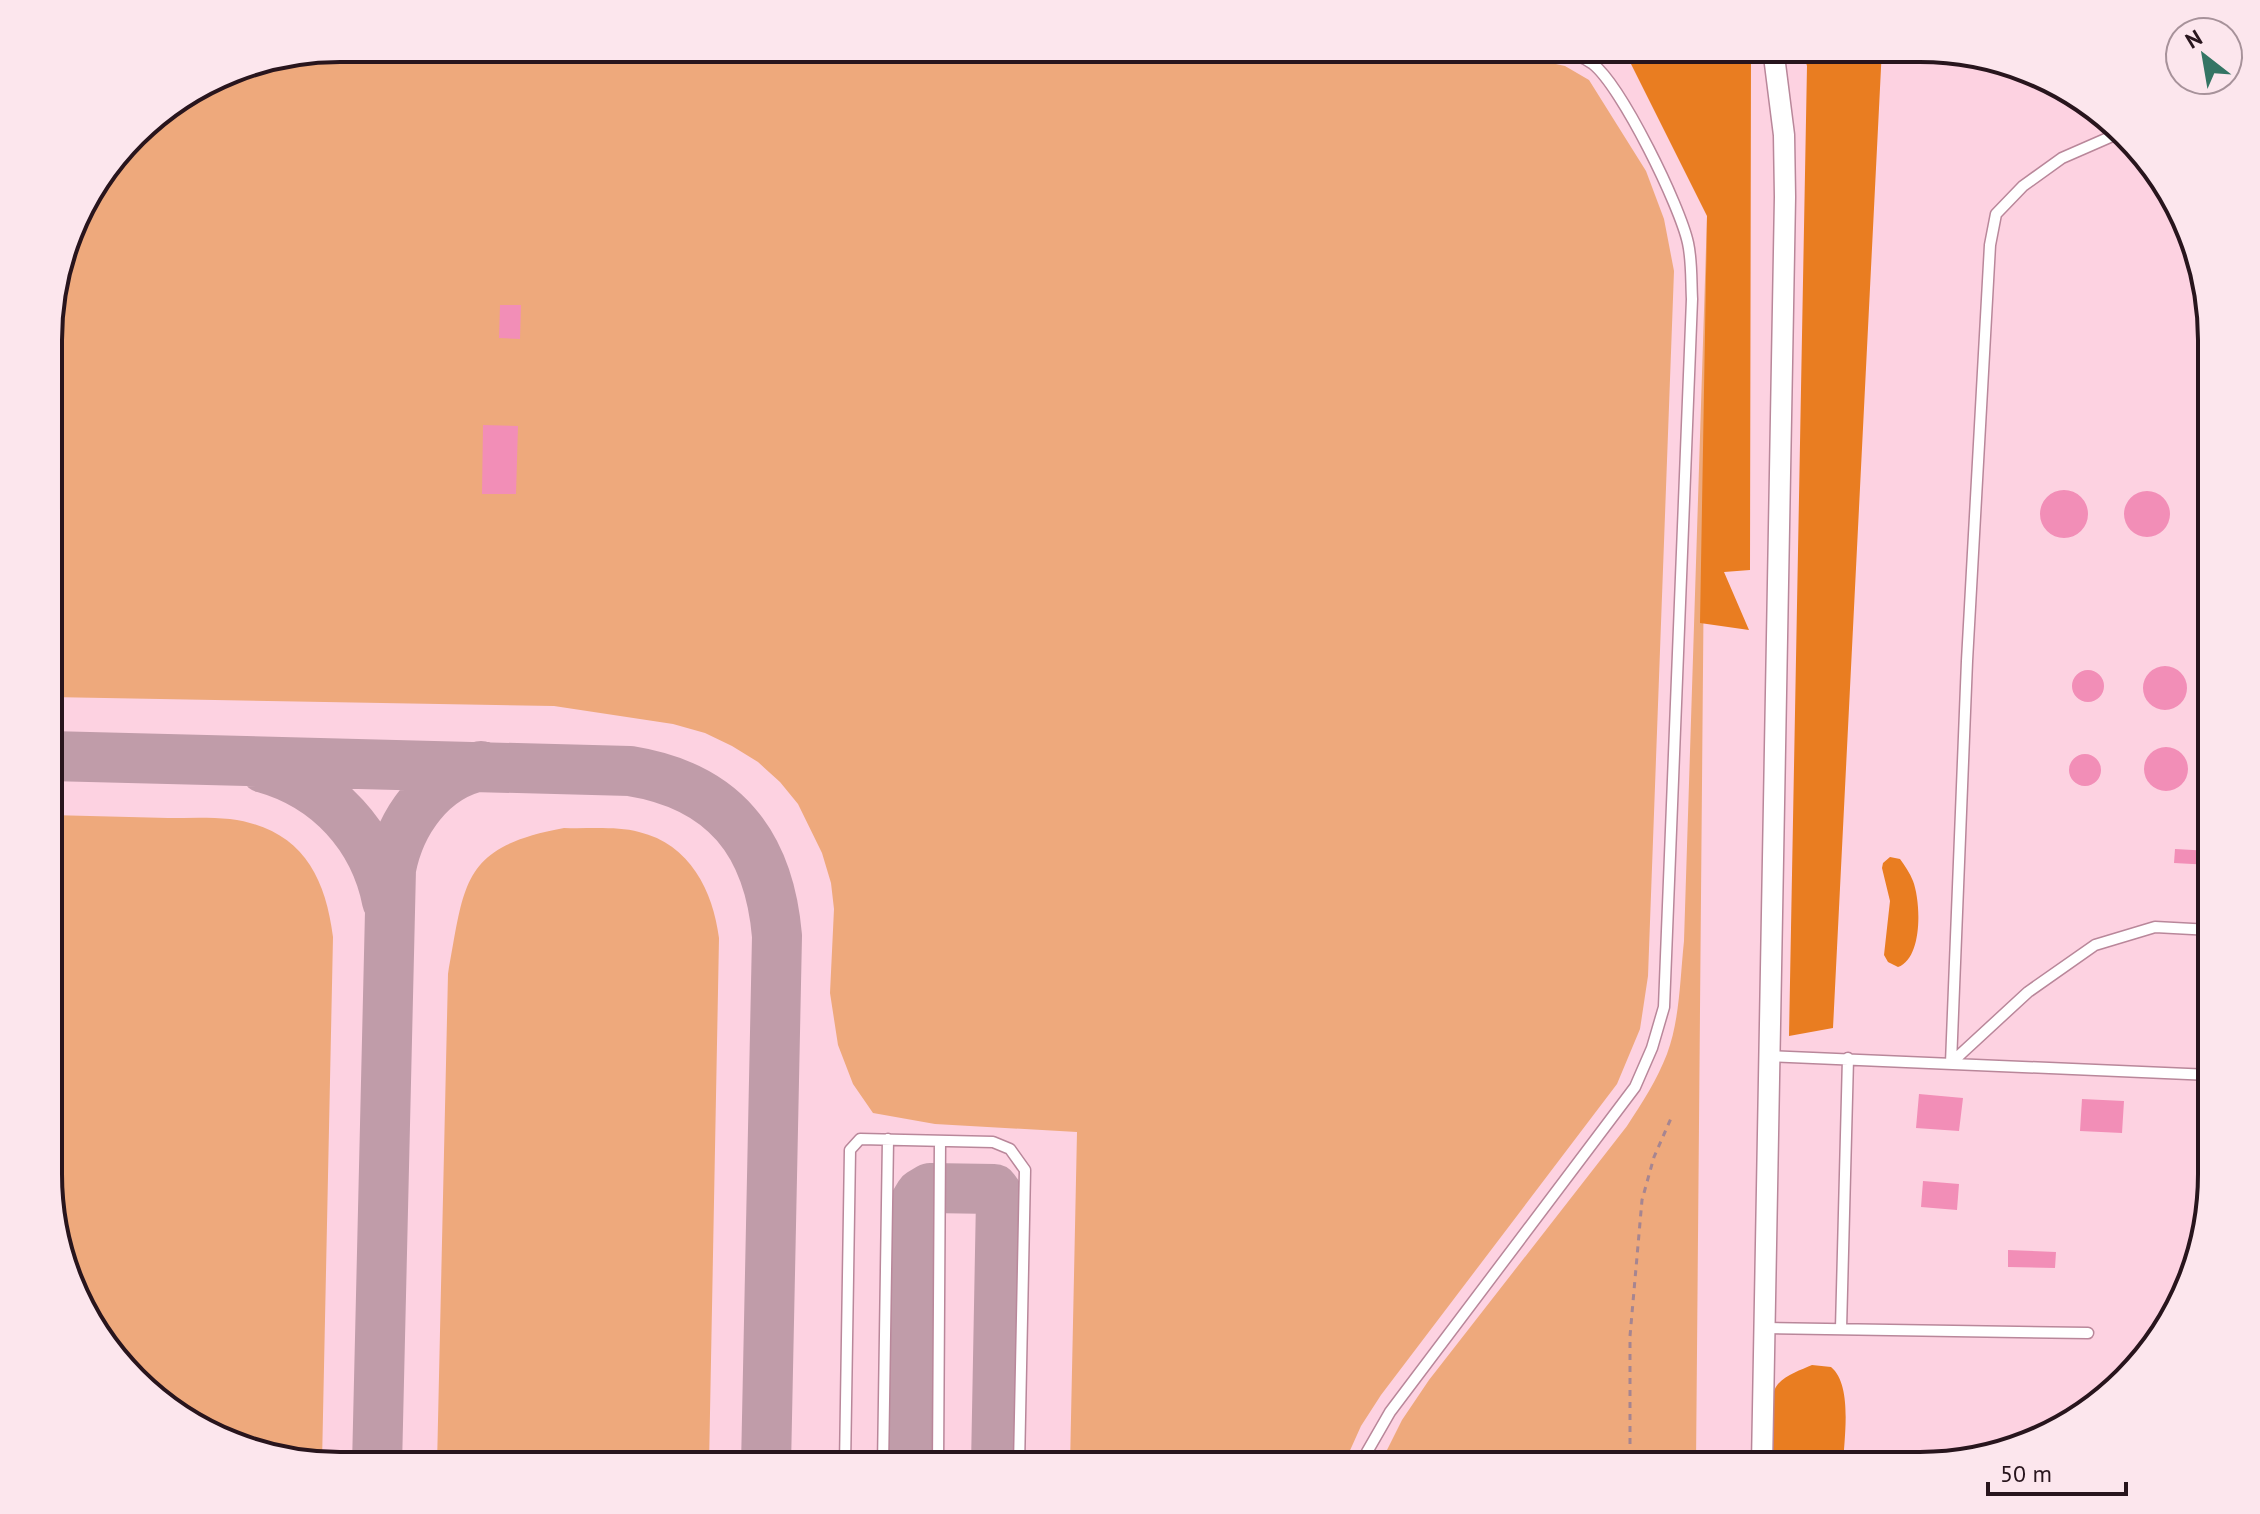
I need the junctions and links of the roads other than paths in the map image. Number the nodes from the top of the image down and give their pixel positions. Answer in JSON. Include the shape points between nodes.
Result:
{"nodes":[{"id":1,"x":1589,"y":62,"type":"edge"},
{"id":2,"x":1775,"y":62,"type":"edge"},
{"id":3,"x":2109,"y":137,"type":"edge"},
{"id":4,"x":2197,"y":929,"type":"edge"},
{"id":5,"x":1769,"y":1056,"type":"junction"},
{"id":6,"x":1848,"y":1058,"type":"junction"},
{"id":7,"x":1951,"y":1063,"type":"junction"},
{"id":8,"x":2197,"y":1074,"type":"edge"},
{"id":9,"x":888,"y":1139,"type":"junction"},
{"id":10,"x":940,"y":1141,"type":"junction"},
{"id":11,"x":1763,"y":1328,"type":"junction"},
{"id":12,"x":1841,"y":1329,"type":"junction"},
{"id":13,"x":2088,"y":1333,"type":"dead end"},
{"id":14,"x":1367,"y":1451,"type":"edge"},
{"id":15,"x":1762,"y":1451,"type":"edge"},
{"id":16,"x":845,"y":1452,"type":"edge"},
{"id":17,"x":883,"y":1452,"type":"edge"},
{"id":18,"x":938,"y":1452,"type":"edge"},
{"id":19,"x":1019,"y":1452,"type":"edge"}],
"edges":[{"from":1,"to":14,"type":"lane","via":[[1616,93],[1666,184],[1689,247],[1692,299],[1664,1007],[1635,1087],[1390,1412]]},
{"from":2,"to":5,"type":"street","via":[[1785,197]]},
{"from":3,"to":7,"type":"lane","via":[[2062,158],[2023,186],[1996,214],[1990,245]]},
{"from":4,"to":7,"type":"lane","via":[[2155,927],[2095,945],[2028,992]]},
{"from":5,"to":6,"type":"lane"},
{"from":5,"to":11,"type":"street"},
{"from":6,"to":7,"type":"lane"},
{"from":6,"to":12,"type":"lane"},
{"from":7,"to":8,"type":"lane"},
{"from":9,"to":10,"type":"lane"},
{"from":9,"to":16,"type":"lane","via":[[860,1139],[850,1150]]},
{"from":9,"to":17,"type":"lane"},
{"from":10,"to":18,"type":"lane"},
{"from":10,"to":19,"type":"lane","via":[[993,1142],[1010,1149],[1025,1170]]},
{"from":11,"to":12,"type":"lane"},
{"from":11,"to":15,"type":"street"},
{"from":12,"to":13,"type":"lane"}]}
